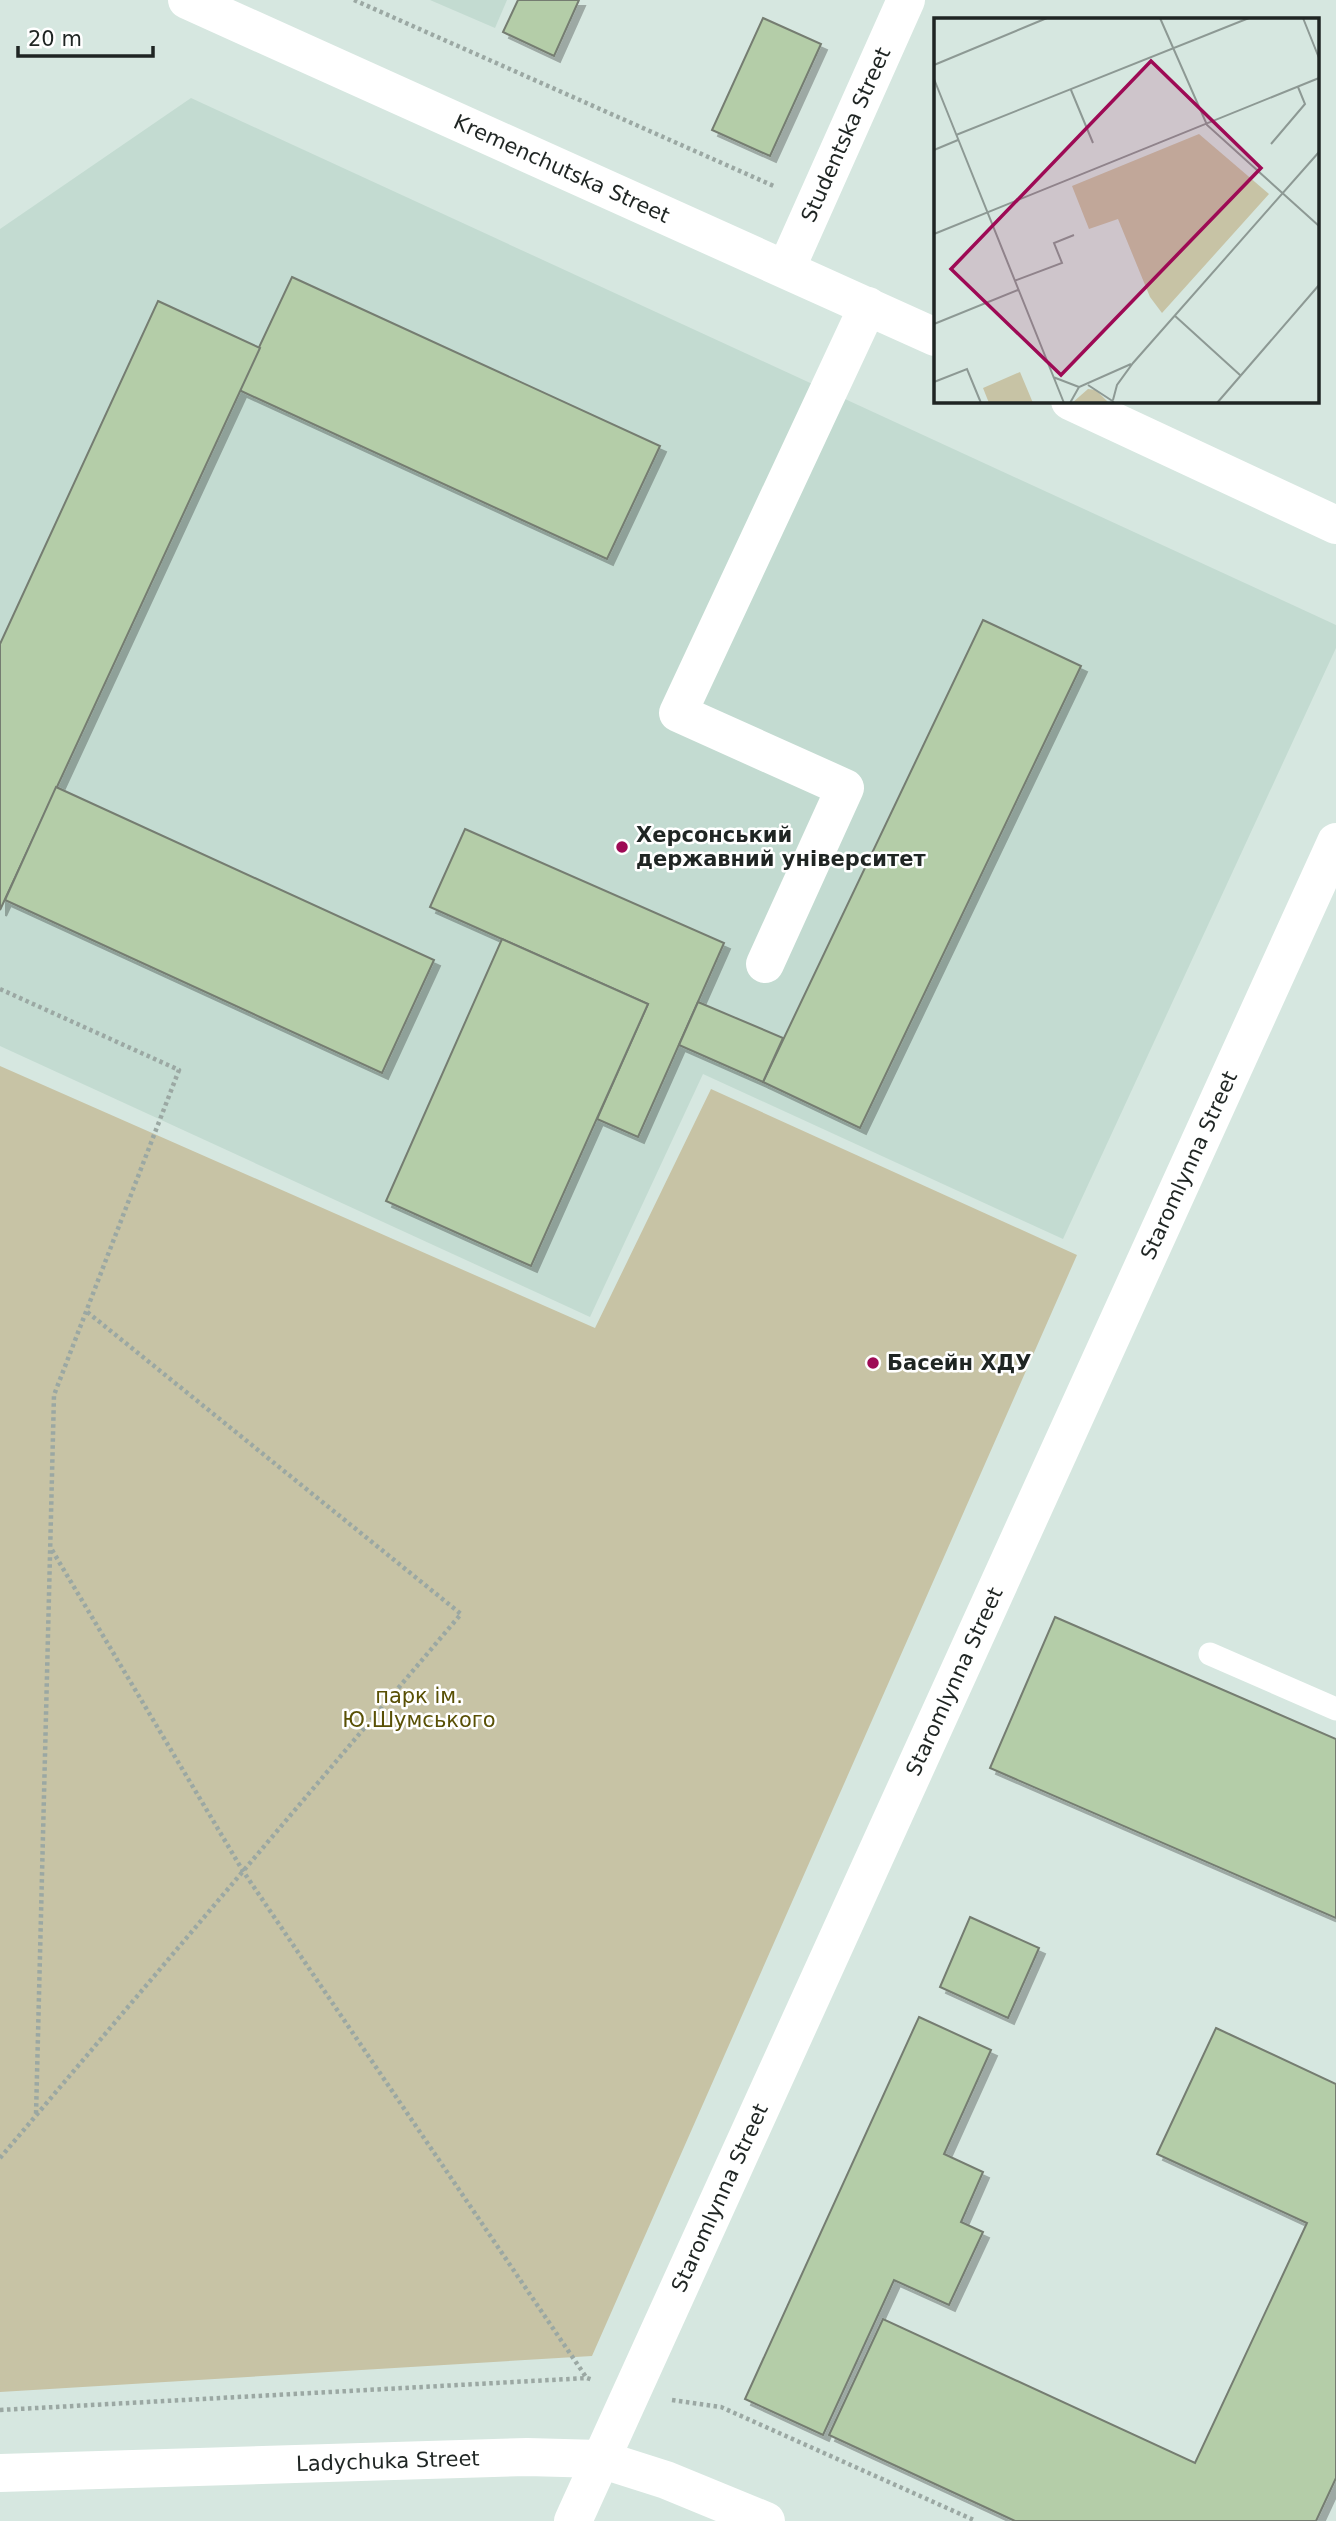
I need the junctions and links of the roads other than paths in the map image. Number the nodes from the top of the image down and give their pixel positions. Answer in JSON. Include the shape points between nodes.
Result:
{"nodes":[{"id":1,"x":187,"y":0,"type":"edge"},
{"id":2,"x":906,"y":0,"type":"edge"},
{"id":3,"x":786,"y":269,"type":"junction"},
{"id":4,"x":868,"y":306,"type":"junction"},
{"id":5,"x":934,"y":337,"type":"edge"},
{"id":6,"x":1072,"y":402,"type":"edge"},
{"id":7,"x":1336,"y":525,"type":"edge"},
{"id":8,"x":1336,"y":842,"type":"edge"},
{"id":9,"x":765,"y":964,"type":"dead end"},
{"id":10,"x":1210,"y":1654,"type":"dead end"},
{"id":11,"x":1336,"y":1709,"type":"edge"},
{"id":12,"x":600,"y":2459,"type":"junction"},
{"id":13,"x":0,"y":2473,"type":"edge"},
{"id":14,"x":573,"y":2521,"type":"edge"},
{"id":15,"x":766,"y":2521,"type":"edge"}],
"edges":[{"from":1,"to":3,"type":"street","name":"Kremenchutska Street"},
{"from":2,"to":3,"type":"street","name":"Studentska Street"},
{"from":3,"to":4,"type":"street","name":"Kremenchutska Street"},
{"from":4,"to":5,"type":"street","name":"Kremenchutska Street"},
{"from":4,"to":9,"type":"street","via":[[678,713],[845,788]]},
{"from":6,"to":7,"type":"street"},
{"from":8,"to":12,"type":"street","name":"Staromlynna Street"},
{"from":10,"to":11,"type":"lane"},
{"from":12,"to":13,"type":"street","name":"Ladychuka Street","via":[[527,2457]]},
{"from":12,"to":14,"type":"street","name":"Staromlynna Street"},
{"from":12,"to":15,"type":"street","name":"Ladychuka Street"}]}
